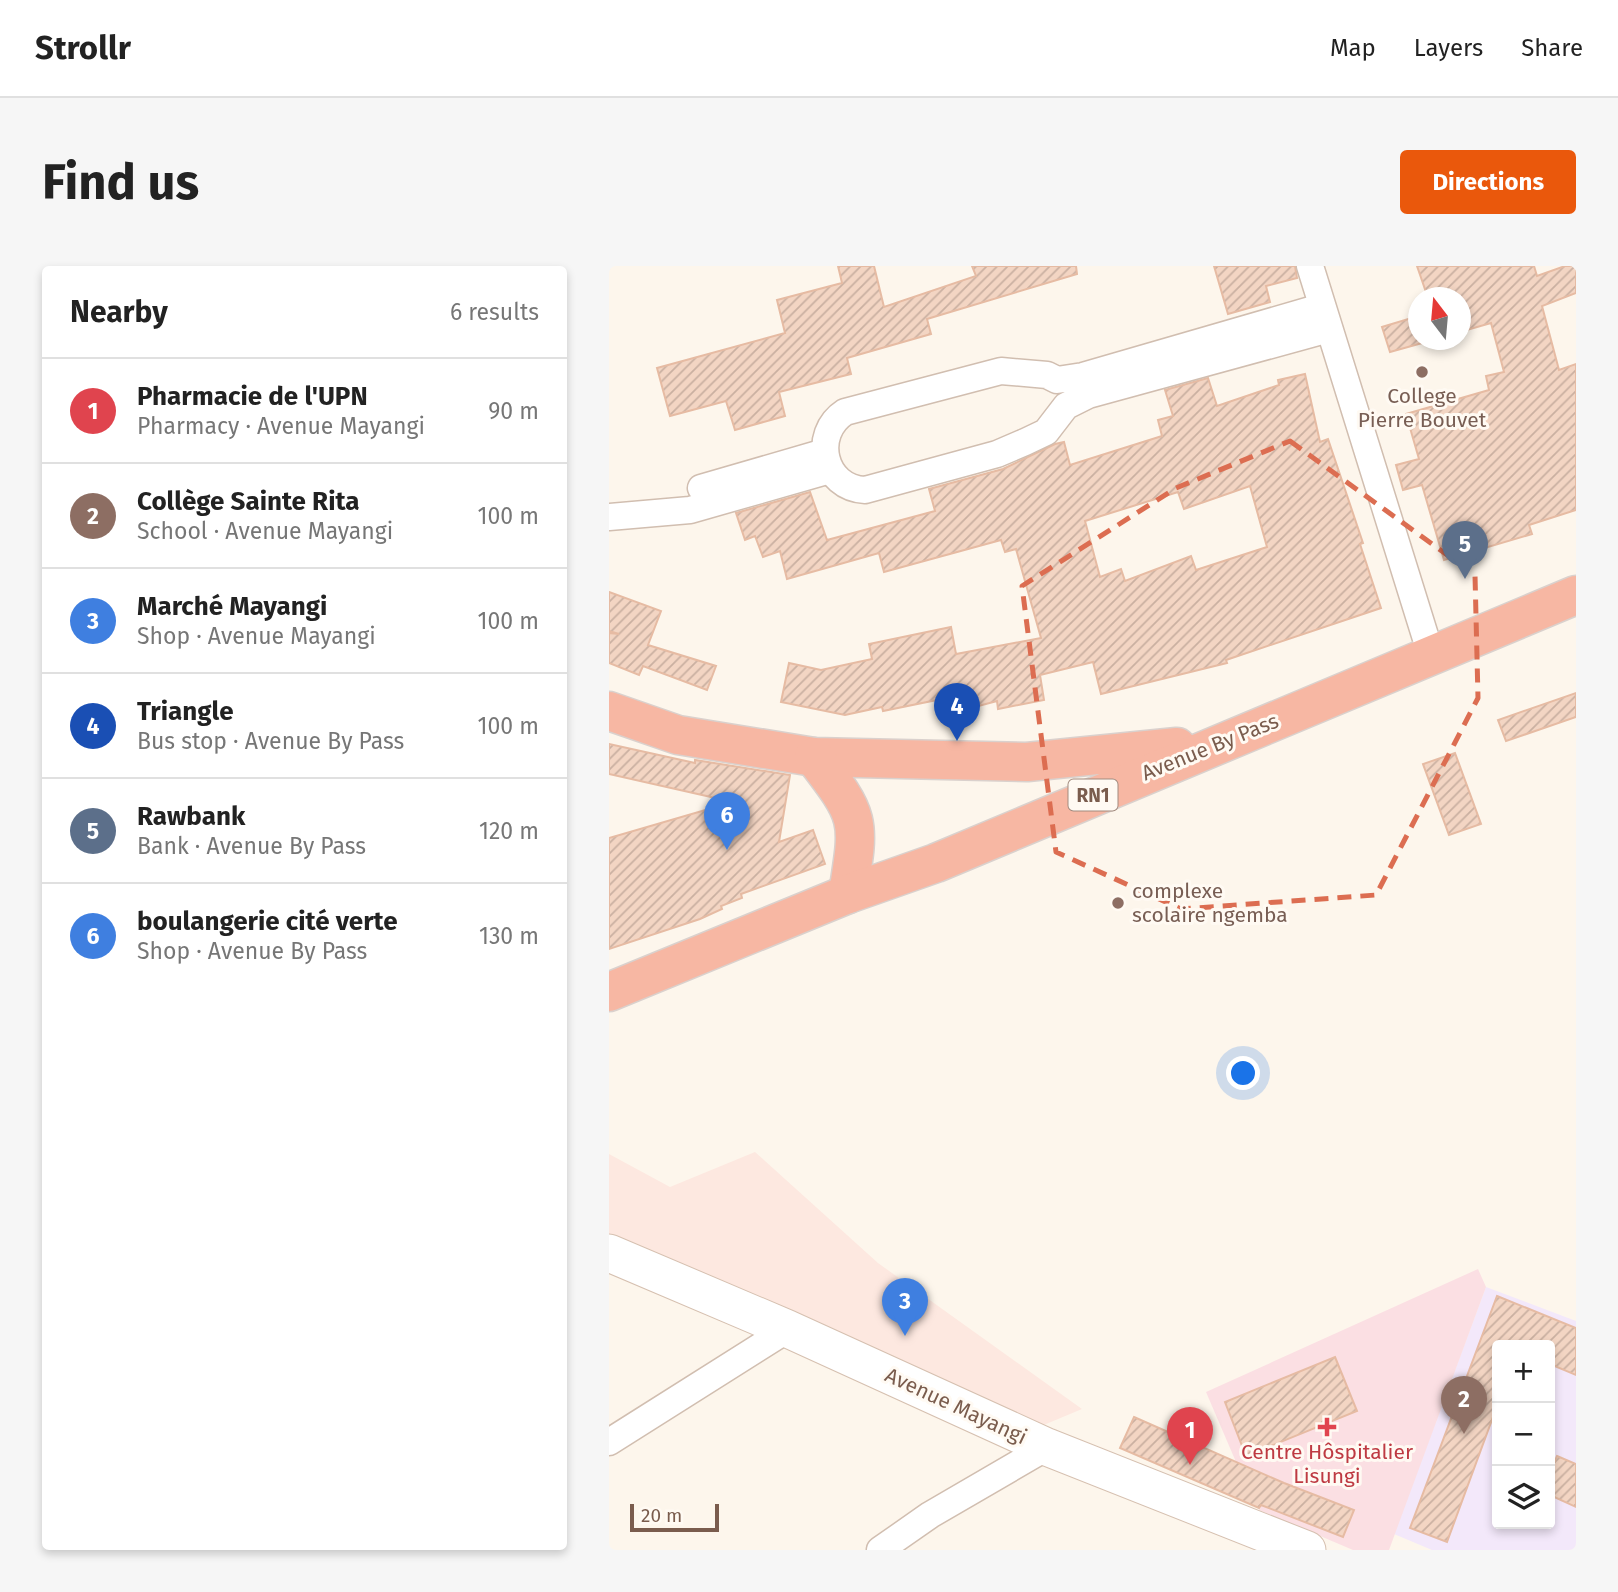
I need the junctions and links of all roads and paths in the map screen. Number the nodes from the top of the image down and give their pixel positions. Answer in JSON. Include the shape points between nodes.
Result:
{"nodes":[{"id":1,"x":1310,"y":266,"type":"edge"},
{"id":2,"x":1325,"y":318,"type":"junction"},
{"id":3,"x":1057,"y":380,"type":"junction"},
{"id":4,"x":1066,"y":406,"type":"junction"},
{"id":5,"x":828,"y":461,"type":"junction"},
{"id":6,"x":702,"y":488,"type":"dead end"},
{"id":7,"x":609,"y":517,"type":"edge"},
{"id":8,"x":1576,"y":595,"type":"edge"},
{"id":9,"x":1431,"y":658,"type":"junction"},
{"id":10,"x":609,"y":711,"type":"edge"},
{"id":11,"x":1220,"y":743,"type":"junction"},
{"id":12,"x":814,"y":757,"type":"junction"},
{"id":13,"x":848,"y":894,"type":"junction"},
{"id":14,"x":609,"y":992,"type":"edge"},
{"id":15,"x":609,"y":1253,"type":"edge"},
{"id":16,"x":788,"y":1329,"type":"junction"},
{"id":17,"x":609,"y":1442,"type":"edge"},
{"id":18,"x":1047,"y":1447,"type":"junction"},
{"id":19,"x":880,"y":1550,"type":"edge"},
{"id":20,"x":1307,"y":1550,"type":"edge"}],
"edges":[{"from":1,"to":2,"type":"street"},
{"from":2,"to":3,"type":"street"},
{"from":2,"to":4,"type":"street"},
{"from":2,"to":9,"type":"street"},
{"from":3,"to":4,"type":"street"},
{"from":3,"to":5,"type":"street","via":[[1001,370],[845,412],[827,429]]},
{"from":4,"to":5,"type":"street","via":[[1046,432],[997,454],[878,486],[852,489],[842,484]]},
{"from":5,"to":6,"type":"street"},
{"from":5,"to":7,"type":"street","via":[[690,510]]},
{"from":8,"to":9,"type":"highway","name":"Avenue By Pass","number":"RN1"},
{"from":9,"to":11,"type":"highway","name":"Avenue By Pass","number":"RN1"},
{"from":10,"to":12,"type":"highway","via":[[678,735]]},
{"from":11,"to":12,"type":"highway","via":[[1027,762]]},
{"from":11,"to":13,"type":"highway","name":"Avenue By Pass","number":"RN1","via":[[936,863]]},
{"from":12,"to":13,"type":"highway","via":[[849,802],[855,821],[857,840]]},
{"from":13,"to":14,"type":"highway","name":"Avenue By Pass","number":"RN1"},
{"from":15,"to":16,"type":"street","name":"Avenue Mayangi"},
{"from":16,"to":17,"type":"street"},
{"from":16,"to":18,"type":"street","name":"Avenue Mayangi"},
{"from":18,"to":19,"type":"street","via":[[930,1515]]},
{"from":18,"to":20,"type":"street","name":"Avenue Mayangi"}]}
